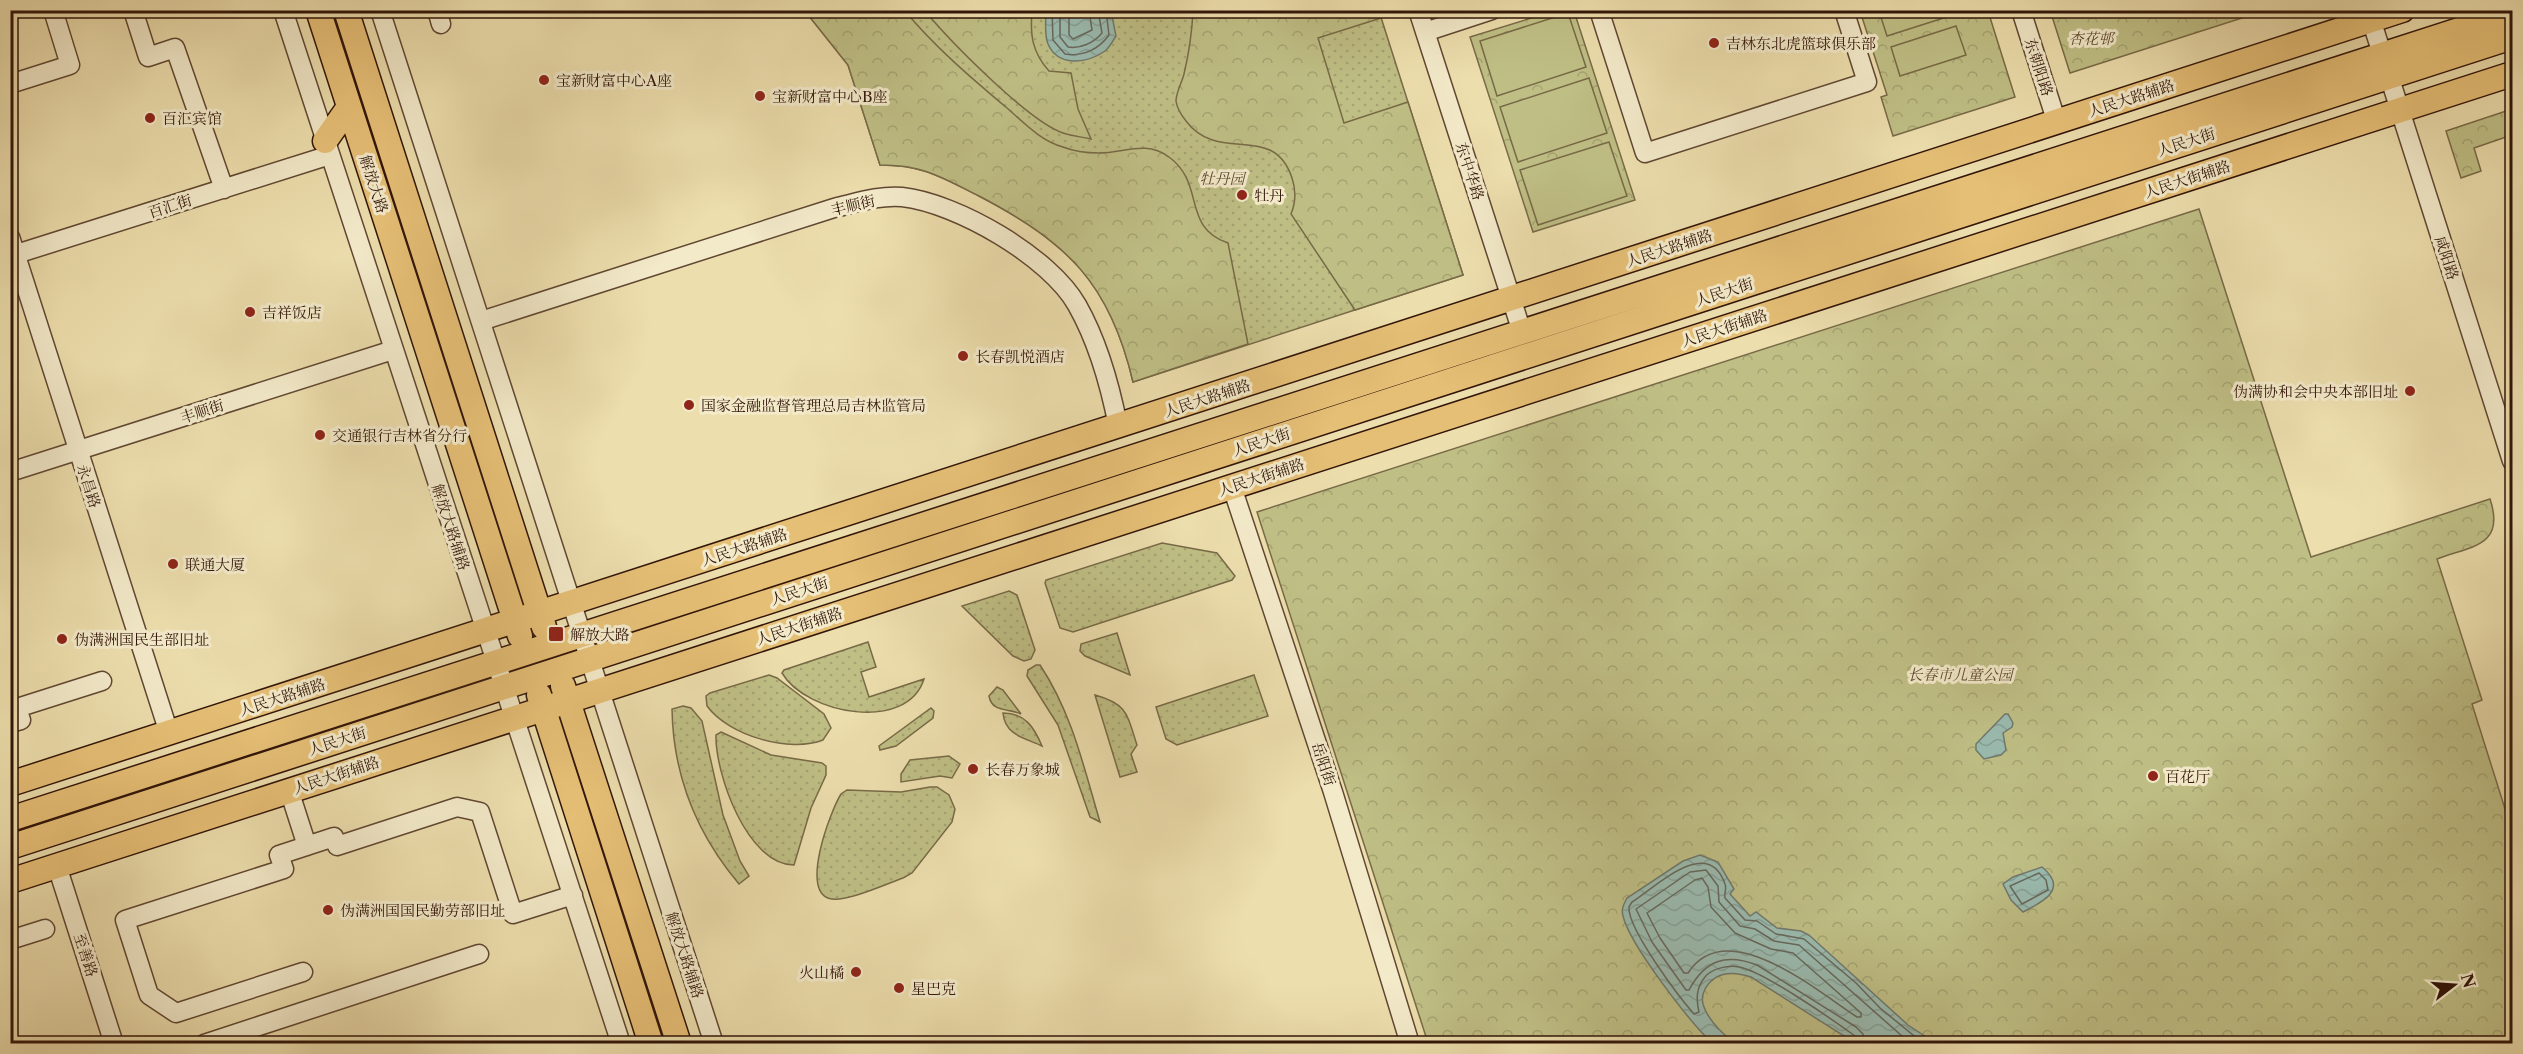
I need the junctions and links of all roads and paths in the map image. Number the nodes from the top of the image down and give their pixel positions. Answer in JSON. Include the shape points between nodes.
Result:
{"nodes":[{"id":1,"x":53,"y":10,"type":"edge"},
{"id":2,"x":133,"y":10,"type":"edge"},
{"id":3,"x":283,"y":10,"type":"edge"},
{"id":4,"x":318,"y":10,"type":"edge"},
{"id":5,"x":346,"y":10,"type":"edge"},
{"id":6,"x":381,"y":10,"type":"edge"},
{"id":7,"x":1418,"y":10,"type":"edge"},
{"id":8,"x":1492,"y":10,"type":"edge"},
{"id":9,"x":1599,"y":10,"type":"edge"},
{"id":10,"x":1844,"y":10,"type":"edge"},
{"id":11,"x":2020,"y":10,"type":"edge"},
{"id":12,"x":2402,"y":10,"type":"edge"},
{"id":13,"x":2512,"y":13,"type":"edge"},
{"id":14,"x":2369,"y":16,"type":"edge"},
{"id":15,"x":1425,"y":32,"type":"junction"},
{"id":16,"x":2512,"y":37,"type":"edge"},
{"id":17,"x":2386,"y":66,"type":"junction"},
{"id":18,"x":2512,"y":74,"type":"edge"},
{"id":19,"x":10,"y":84,"type":"edge"},
{"id":20,"x":349,"y":107,"type":"junction"},
{"id":21,"x":2400,"y":110,"type":"junction"},
{"id":22,"x":2057,"y":123,"type":"junction"},
{"id":23,"x":328,"y":148,"type":"junction"},
{"id":24,"x":224,"y":189,"type":"junction"},
{"id":25,"x":13,"y":249,"type":"edge"},
{"id":26,"x":1511,"y":299,"type":"junction"},
{"id":27,"x":481,"y":321,"type":"junction"},
{"id":28,"x":1522,"y":332,"type":"junction"},
{"id":29,"x":393,"y":350,"type":"junction"},
{"id":30,"x":1118,"y":426,"type":"junction"},
{"id":31,"x":77,"y":451,"type":"junction"},
{"id":32,"x":2512,"y":461,"type":"edge"},
{"id":33,"x":10,"y":472,"type":"edge"},
{"id":34,"x":1232,"y":487,"type":"junction"},
{"id":35,"x":571,"y":603,"type":"junction"},
{"id":36,"x":540,"y":613,"type":"junction"},
{"id":37,"x":515,"y":621,"type":"junction"},
{"id":38,"x":485,"y":631,"type":"junction"},
{"id":39,"x":581,"y":635,"type":"junction"},
{"id":40,"x":550,"y":645,"type":"junction"},
{"id":41,"x":525,"y":653,"type":"junction"},
{"id":42,"x":589,"y":659,"type":"junction"},
{"id":43,"x":496,"y":663,"type":"junction"},
{"id":44,"x":558,"y":669,"type":"junction"},
{"id":45,"x":533,"y":677,"type":"junction"},
{"id":46,"x":102,"y":681,"type":"dead end"},
{"id":47,"x":504,"y":687,"type":"junction"},
{"id":48,"x":599,"y":690,"type":"junction"},
{"id":49,"x":568,"y":700,"type":"junction"},
{"id":50,"x":543,"y":708,"type":"junction"},
{"id":51,"x":515,"y":717,"type":"junction"},
{"id":52,"x":10,"y":723,"type":"edge"},
{"id":53,"x":169,"y":733,"type":"junction"},
{"id":54,"x":10,"y":784,"type":"edge"},
{"id":55,"x":289,"y":790,"type":"junction"},
{"id":56,"x":10,"y":819,"type":"edge"},
{"id":57,"x":10,"y":846,"type":"edge"},
{"id":58,"x":307,"y":846,"type":"junction"},
{"id":59,"x":57,"y":866,"type":"junction"},
{"id":60,"x":10,"y":881,"type":"edge"},
{"id":61,"x":573,"y":895,"type":"junction"},
{"id":62,"x":45,"y":929,"type":"dead end"},
{"id":63,"x":10,"y":940,"type":"edge"},
{"id":64,"x":479,"y":954,"type":"dead end"},
{"id":65,"x":303,"y":972,"type":"dead end"},
{"id":66,"x":237,"y":1039,"type":"edge"},
{"id":67,"x":114,"y":1044,"type":"edge"},
{"id":68,"x":204,"y":1044,"type":"edge"},
{"id":69,"x":621,"y":1044,"type":"edge"},
{"id":70,"x":651,"y":1044,"type":"edge"},
{"id":71,"x":679,"y":1044,"type":"edge"},
{"id":72,"x":714,"y":1044,"type":"edge"},
{"id":73,"x":1410,"y":1044,"type":"edge"}],
"edges":[{"from":1,"to":19,"type":"street","via":[[70,65]]},
{"from":2,"to":24,"type":"street","via":[[148,57],[175,48]]},
{"from":3,"to":23,"type":"street","name":"解放大路辅路"},
{"from":4,"to":20,"type":"main road","name":"解放大路"},
{"from":5,"to":36,"type":"main road","name":"解放大路"},
{"from":6,"to":27,"type":"street","name":"解放大路辅路"},
{"from":7,"to":15,"type":"street","name":"东中华路"},
{"from":8,"to":15,"type":"street"},
{"from":9,"to":10,"type":"street","via":[[1645,153],[1867,82]]},
{"from":11,"to":22,"type":"street","name":"东朝阳路"},
{"from":12,"to":14,"type":"main road","name":"人民大路辅路"},
{"from":13,"to":17,"type":"main road","name":"人民大街"},
{"from":14,"to":17,"type":"street","name":"咸阳路"},
{"from":14,"to":22,"type":"main road","name":"人民大路辅路"},
{"from":15,"to":26,"type":"street","name":"东中华路"},
{"from":16,"to":17,"type":"main road","name":"人民大街"},
{"from":17,"to":21,"type":"street","name":"咸阳路"},
{"from":17,"to":28,"type":"main road","name":"人民大街"},
{"from":17,"to":42,"type":"main road","name":"人民大街"},
{"from":18,"to":21,"type":"main road","name":"人民大街辅路"},
{"from":20,"to":23,"type":"main road"},
{"from":20,"to":37,"type":"main road","name":"解放大路"},
{"from":21,"to":32,"type":"street","name":"咸阳路"},
{"from":21,"to":34,"type":"main road","name":"人民大街辅路"},
{"from":22,"to":26,"type":"main road","name":"人民大路辅路"},
{"from":23,"to":24,"type":"street","name":"百汇街"},
{"from":23,"to":29,"type":"street","name":"解放大路辅路"},
{"from":24,"to":25,"type":"street","name":"百汇街"},
{"from":25,"to":31,"type":"street","name":"永昌路"},
{"from":26,"to":28,"type":"street","name":"东中华路"},
{"from":26,"to":30,"type":"main road","name":"人民大路辅路"},
{"from":27,"to":30,"type":"street","name":"丰顺街","via":[[834,208],[871,199],[899,197],[925,201],[992,230],[1057,278],[1089,329],[1102,361]]},
{"from":27,"to":35,"type":"street","name":"解放大路辅路"},
{"from":28,"to":39,"type":"main road","name":"人民大街"},
{"from":29,"to":31,"type":"street","name":"丰顺街"},
{"from":29,"to":38,"type":"street","name":"解放大路辅路"},
{"from":30,"to":35,"type":"main road","name":"人民大路辅路"},
{"from":31,"to":33,"type":"street","name":"丰顺街"},
{"from":31,"to":53,"type":"street","name":"永昌路"},
{"from":34,"to":48,"type":"main road","name":"人民大街辅路"},
{"from":34,"to":73,"type":"street","name":"岳阳街","via":[[1333,792]]},
{"from":35,"to":36,"type":"main road","name":"人民大路辅路"},
{"from":35,"to":39,"type":"street","name":"解放大路辅路"},
{"from":36,"to":37,"type":"main road","name":"人民大路辅路"},
{"from":36,"to":40,"type":"main road","name":"解放大路"},
{"from":37,"to":38,"type":"main road","name":"人民大路辅路"},
{"from":37,"to":41,"type":"main road","name":"解放大路"},
{"from":38,"to":43,"type":"street","name":"解放大路辅路"},
{"from":38,"to":53,"type":"main road","name":"人民大路辅路"},
{"from":39,"to":40,"type":"main road","name":"人民大街"},
{"from":39,"to":42,"type":"street","name":"解放大路辅路"},
{"from":40,"to":41,"type":"main road","name":"人民大街"},
{"from":40,"to":44,"type":"main road","name":"解放大路"},
{"from":41,"to":43,"type":"main road","name":"人民大街"},
{"from":41,"to":45,"type":"main road","name":"解放大路"},
{"from":42,"to":44,"type":"main road","name":"人民大街"},
{"from":42,"to":48,"type":"street","name":"解放大路辅路"},
{"from":43,"to":47,"type":"street","name":"解放大路辅路"},
{"from":43,"to":56,"type":"main road","name":"人民大街"},
{"from":44,"to":45,"type":"main road","name":"人民大街"},
{"from":44,"to":49,"type":"main road","name":"解放大路"},
{"from":45,"to":47,"type":"main road","name":"人民大街"},
{"from":45,"to":50,"type":"main road","name":"解放大路"},
{"from":46,"to":52,"type":"street","via":[[17,708],[21,720]]},
{"from":47,"to":51,"type":"street","name":"解放大路辅路"},
{"from":47,"to":57,"type":"main road","name":"人民大街"},
{"from":48,"to":49,"type":"main road","name":"人民大街辅路"},
{"from":48,"to":72,"type":"street","name":"解放大路辅路"},
{"from":49,"to":50,"type":"main road","name":"人民大街辅路"},
{"from":49,"to":71,"type":"main road","name":"解放大路"},
{"from":50,"to":51,"type":"main road","name":"人民大街辅路"},
{"from":50,"to":70,"type":"main road","name":"解放大路"},
{"from":51,"to":55,"type":"main road","name":"人民大街辅路"},
{"from":51,"to":61,"type":"street","name":"解放大路辅路"},
{"from":53,"to":54,"type":"main road","name":"人民大路辅路"},
{"from":55,"to":58,"type":"street"},
{"from":55,"to":59,"type":"main road","name":"人民大街辅路"},
{"from":58,"to":61,"type":"street","via":[[334,837],[337,846],[457,807],[480,812],[513,914]]},
{"from":58,"to":65,"type":"street","via":[[279,855],[284,869],[125,920],[149,995],[176,1013]]},
{"from":59,"to":60,"type":"main road","name":"人民大街辅路"},
{"from":59,"to":67,"type":"street","name":"至善路"},
{"from":61,"to":69,"type":"street","name":"解放大路辅路"},
{"from":62,"to":63,"type":"street"},
{"from":64,"to":66,"type":"street"},
{"from":66,"to":68,"type":"street"}]}
